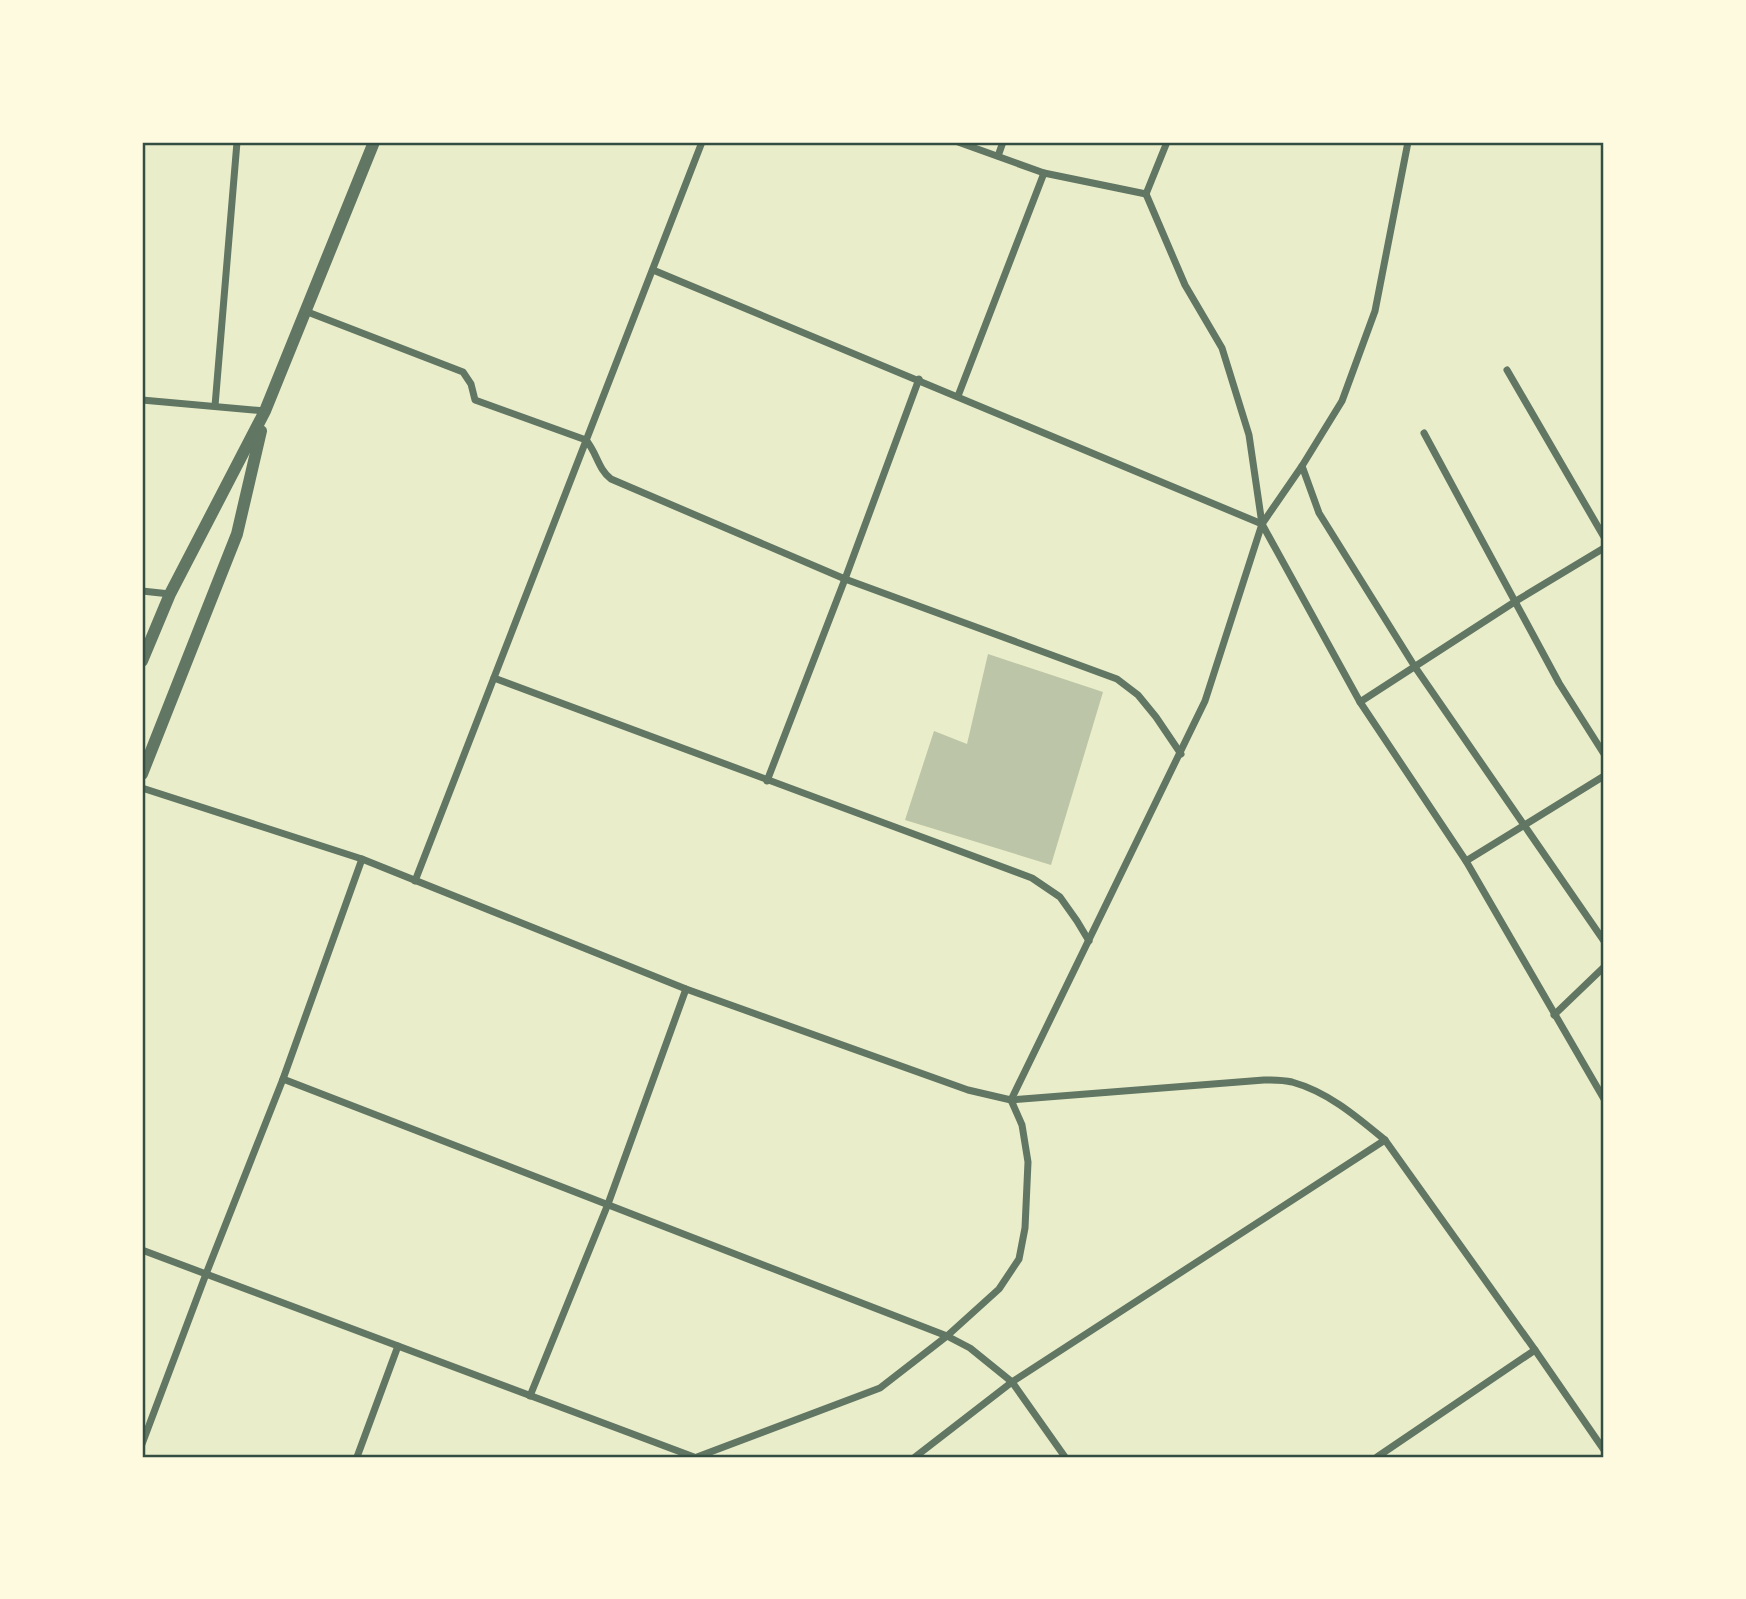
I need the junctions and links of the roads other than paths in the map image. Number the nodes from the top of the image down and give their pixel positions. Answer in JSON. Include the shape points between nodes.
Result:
{"nodes":[{"id":1,"x":237,"y":142,"type":"edge"},
{"id":2,"x":702,"y":142,"type":"edge"},
{"id":3,"x":958,"y":142,"type":"edge"},
{"id":4,"x":1003,"y":142,"type":"edge"},
{"id":5,"x":1167,"y":142,"type":"edge"},
{"id":6,"x":1408,"y":142,"type":"edge"},
{"id":7,"x":370,"y":146,"type":"edge"},
{"id":8,"x":998,"y":156,"type":"junction"},
{"id":9,"x":1044,"y":173,"type":"junction"},
{"id":10,"x":1146,"y":194,"type":"junction"},
{"id":11,"x":653,"y":270,"type":"junction"},
{"id":12,"x":305,"y":311,"type":"junction"},
{"id":13,"x":1507,"y":370,"type":"dead end"},
{"id":14,"x":919,"y":379,"type":"junction"},
{"id":15,"x":958,"y":396,"type":"junction"},
{"id":16,"x":142,"y":400,"type":"edge"},
{"id":17,"x":215,"y":406,"type":"junction"},
{"id":18,"x":265,"y":411,"type":"junction"},
{"id":19,"x":1424,"y":433,"type":"dead end"},
{"id":20,"x":586,"y":440,"type":"junction"},
{"id":21,"x":1302,"y":466,"type":"junction"},
{"id":22,"x":1262,"y":524,"type":"junction"},
{"id":23,"x":1604,"y":537,"type":"edge"},
{"id":24,"x":1604,"y":548,"type":"edge"},
{"id":25,"x":845,"y":579,"type":"junction"},
{"id":26,"x":142,"y":592,"type":"edge"},
{"id":27,"x":170,"y":594,"type":"junction"},
{"id":28,"x":1516,"y":601,"type":"junction"},
{"id":29,"x":142,"y":661,"type":"edge"},
{"id":30,"x":1415,"y":667,"type":"junction"},
{"id":31,"x":494,"y":678,"type":"junction"},
{"id":32,"x":1360,"y":702,"type":"junction"},
{"id":33,"x":1181,"y":754,"type":"junction"},
{"id":34,"x":1604,"y":754,"type":"edge"},
{"id":35,"x":142,"y":774,"type":"edge"},
{"id":36,"x":1604,"y":776,"type":"edge"},
{"id":37,"x":767,"y":780,"type":"junction"},
{"id":38,"x":142,"y":788,"type":"edge"},
{"id":39,"x":1524,"y":825,"type":"junction"},
{"id":40,"x":362,"y":859,"type":"junction"},
{"id":41,"x":1466,"y":861,"type":"junction"},
{"id":42,"x":415,"y":881,"type":"junction"},
{"id":43,"x":1089,"y":941,"type":"junction"},
{"id":44,"x":1604,"y":941,"type":"edge"},
{"id":45,"x":1604,"y":967,"type":"edge"},
{"id":46,"x":686,"y":989,"type":"junction"},
{"id":47,"x":1554,"y":1015,"type":"junction"},
{"id":48,"x":283,"y":1079,"type":"junction"},
{"id":49,"x":1604,"y":1099,"type":"edge"},
{"id":50,"x":1011,"y":1100,"type":"junction"},
{"id":51,"x":1385,"y":1140,"type":"junction"},
{"id":52,"x":608,"y":1204,"type":"junction"},
{"id":53,"x":142,"y":1250,"type":"edge"},
{"id":54,"x":206,"y":1274,"type":"junction"},
{"id":55,"x":947,"y":1336,"type":"junction"},
{"id":56,"x":398,"y":1346,"type":"junction"},
{"id":57,"x":1535,"y":1350,"type":"junction"},
{"id":58,"x":1012,"y":1382,"type":"junction"},
{"id":59,"x":530,"y":1396,"type":"junction"},
{"id":60,"x":142,"y":1444,"type":"edge"},
{"id":61,"x":1604,"y":1450,"type":"edge"},
{"id":62,"x":357,"y":1457,"type":"edge"},
{"id":63,"x":696,"y":1457,"type":"edge"},
{"id":64,"x":915,"y":1457,"type":"edge"},
{"id":65,"x":1065,"y":1457,"type":"edge"},
{"id":66,"x":1377,"y":1457,"type":"edge"}],
"edges":[{"from":1,"to":17,"type":"street"},
{"from":2,"to":11,"type":"street"},
{"from":3,"to":8,"type":"street"},
{"from":4,"to":8,"type":"street"},
{"from":5,"to":10,"type":"street"},
{"from":6,"to":21,"type":"street","via":[[1375,311],[1342,401]]},
{"from":7,"to":12,"type":"street"},
{"from":8,"to":9,"type":"street"},
{"from":9,"to":10,"type":"street"},
{"from":9,"to":15,"type":"street"},
{"from":10,"to":22,"type":"street","via":[[1185,285],[1222,348],[1249,435]]},
{"from":11,"to":14,"type":"street"},
{"from":11,"to":20,"type":"street"},
{"from":12,"to":18,"type":"street"},
{"from":12,"to":20,"type":"street","via":[[463,372],[475,400]]},
{"from":13,"to":23,"type":"street"},
{"from":14,"to":15,"type":"street"},
{"from":14,"to":25,"type":"street"},
{"from":15,"to":22,"type":"street"},
{"from":16,"to":17,"type":"street"},
{"from":17,"to":18,"type":"street"},
{"from":18,"to":27,"type":"street"},
{"from":18,"to":35,"type":"street","via":[[237,534]]},
{"from":19,"to":28,"type":"street"},
{"from":20,"to":25,"type":"street","via":[[611,479]]},
{"from":20,"to":31,"type":"street"},
{"from":21,"to":22,"type":"street"},
{"from":21,"to":30,"type":"street","via":[[1318,513]]},
{"from":22,"to":32,"type":"street"},
{"from":22,"to":33,"type":"street","via":[[1205,701]]},
{"from":24,"to":28,"type":"street"},
{"from":25,"to":33,"type":"street","via":[[1117,679],[1144,702]]},
{"from":25,"to":37,"type":"street"},
{"from":26,"to":27,"type":"street"},
{"from":27,"to":29,"type":"street"},
{"from":28,"to":30,"type":"street"},
{"from":28,"to":34,"type":"street","via":[[1559,683]]},
{"from":30,"to":32,"type":"street"},
{"from":30,"to":39,"type":"street"},
{"from":31,"to":37,"type":"street"},
{"from":31,"to":42,"type":"street"},
{"from":32,"to":41,"type":"street"},
{"from":33,"to":43,"type":"street"},
{"from":36,"to":39,"type":"street"},
{"from":37,"to":43,"type":"street","via":[[1032,878],[1059,897]]},
{"from":38,"to":40,"type":"street"},
{"from":39,"to":41,"type":"street"},
{"from":39,"to":44,"type":"street"},
{"from":40,"to":42,"type":"street"},
{"from":40,"to":48,"type":"street"},
{"from":41,"to":47,"type":"street"},
{"from":42,"to":46,"type":"street"},
{"from":43,"to":50,"type":"street"},
{"from":45,"to":47,"type":"street"},
{"from":46,"to":50,"type":"street","via":[[931,1078]]},
{"from":46,"to":52,"type":"street"},
{"from":47,"to":49,"type":"street"},
{"from":48,"to":52,"type":"street"},
{"from":48,"to":54,"type":"street"},
{"from":50,"to":51,"type":"street","via":[[1264,1080],[1290,1082],[1335,1101]]},
{"from":50,"to":55,"type":"street","via":[[1022,1125],[1028,1162],[1019,1259],[999,1289]]},
{"from":51,"to":57,"type":"street"},
{"from":51,"to":58,"type":"street"},
{"from":52,"to":55,"type":"street"},
{"from":52,"to":59,"type":"street"},
{"from":53,"to":54,"type":"street"},
{"from":54,"to":56,"type":"street"},
{"from":54,"to":60,"type":"street"},
{"from":55,"to":58,"type":"street"},
{"from":55,"to":63,"type":"street","via":[[880,1388]]},
{"from":56,"to":59,"type":"street"},
{"from":56,"to":62,"type":"street"},
{"from":57,"to":61,"type":"street"},
{"from":57,"to":66,"type":"street"},
{"from":58,"to":64,"type":"street"},
{"from":58,"to":65,"type":"street"},
{"from":59,"to":63,"type":"street"}]}
